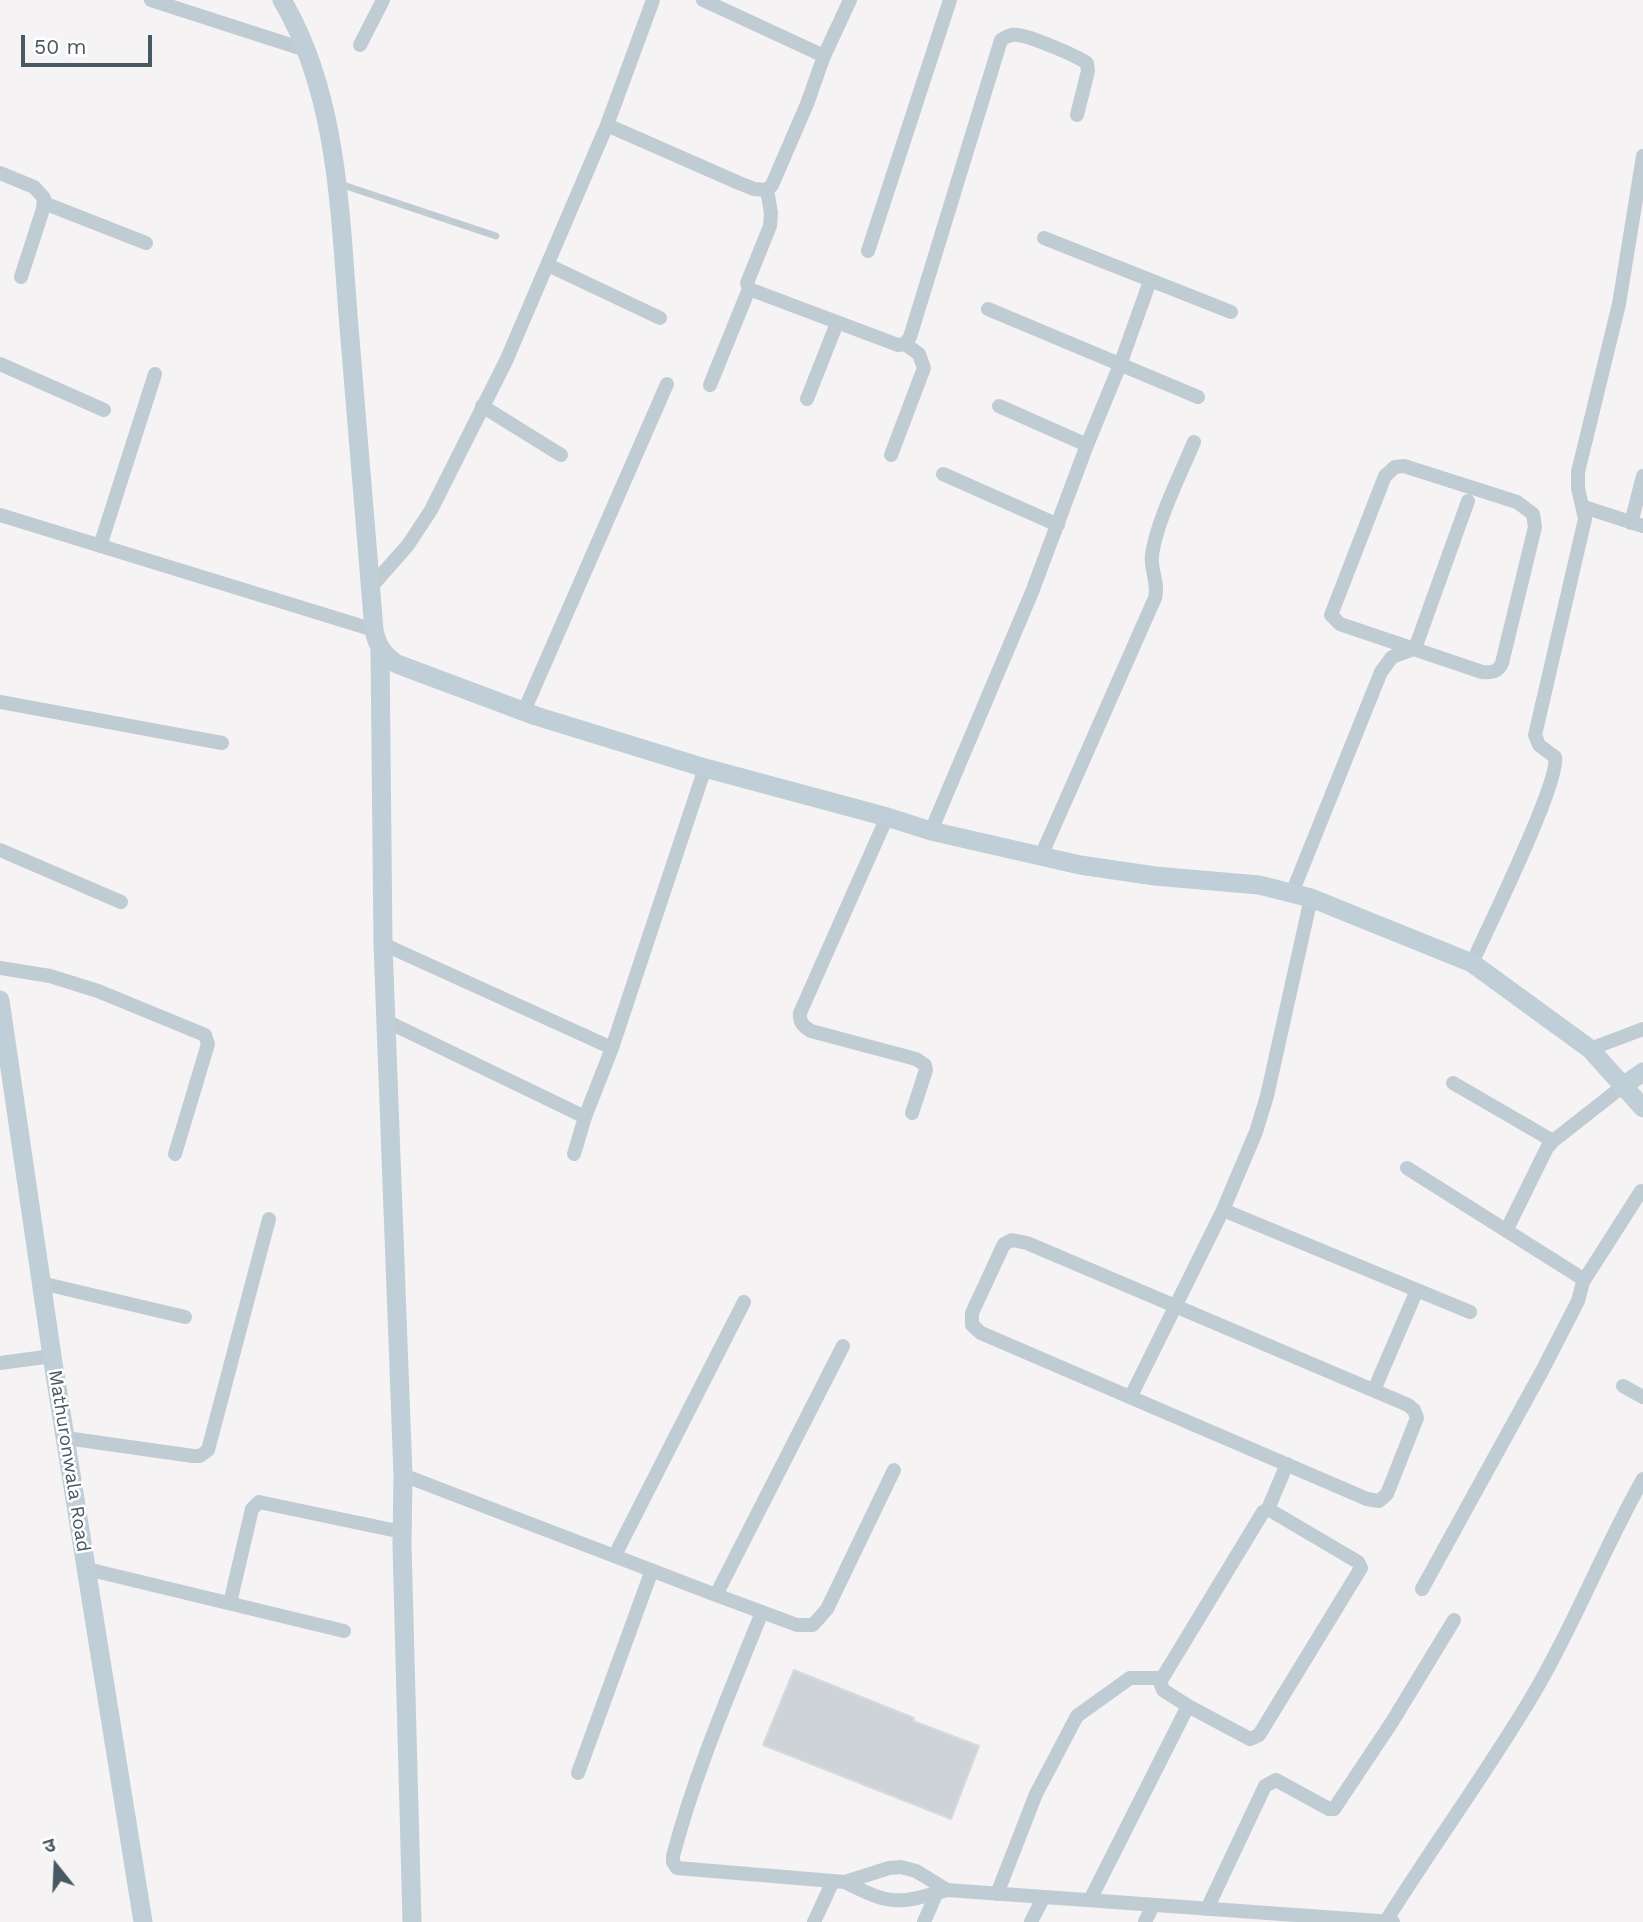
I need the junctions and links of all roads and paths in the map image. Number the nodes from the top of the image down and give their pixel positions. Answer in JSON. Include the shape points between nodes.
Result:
{"nodes":[{"id":1,"x":151,"y":0,"type":"edge"},
{"id":2,"x":282,"y":0,"type":"edge"},
{"id":3,"x":383,"y":0,"type":"edge"},
{"id":4,"x":653,"y":0,"type":"edge"},
{"id":5,"x":703,"y":0,"type":"edge"},
{"id":6,"x":850,"y":0,"type":"edge"},
{"id":7,"x":950,"y":0,"type":"edge"},
{"id":8,"x":360,"y":45,"type":"dead end"},
{"id":9,"x":306,"y":50,"type":"junction"},
{"id":10,"x":824,"y":56,"type":"junction"},
{"id":11,"x":1076,"y":115,"type":"dead end"},
{"id":12,"x":607,"y":125,"type":"junction"},
{"id":13,"x":1643,"y":156,"type":"edge"},
{"id":14,"x":0,"y":173,"type":"edge"},
{"id":15,"x":337,"y":183,"type":"junction"},
{"id":16,"x":767,"y":190,"type":"junction"},
{"id":17,"x":44,"y":203,"type":"junction"},
{"id":18,"x":496,"y":236,"type":"dead end"},
{"id":19,"x":1044,"y":238,"type":"dead end"},
{"id":20,"x":146,"y":243,"type":"dead end"},
{"id":21,"x":868,"y":251,"type":"dead end"},
{"id":22,"x":548,"y":264,"type":"junction"},
{"id":23,"x":21,"y":277,"type":"dead end"},
{"id":24,"x":1150,"y":281,"type":"junction"},
{"id":25,"x":749,"y":289,"type":"junction"},
{"id":26,"x":988,"y":309,"type":"dead end"},
{"id":27,"x":1231,"y":313,"type":"dead end"},
{"id":28,"x":660,"y":318,"type":"dead end"},
{"id":29,"x":837,"y":323,"type":"junction"},
{"id":30,"x":905,"y":344,"type":"junction"},
{"id":31,"x":0,"y":364,"type":"edge"},
{"id":32,"x":1120,"y":365,"type":"junction"},
{"id":33,"x":155,"y":374,"type":"dead end"},
{"id":34,"x":667,"y":384,"type":"dead end"},
{"id":35,"x":710,"y":385,"type":"dead end"},
{"id":36,"x":1198,"y":397,"type":"dead end"},
{"id":37,"x":807,"y":400,"type":"dead end"},
{"id":38,"x":482,"y":406,"type":"junction"},
{"id":39,"x":999,"y":406,"type":"dead end"},
{"id":40,"x":104,"y":410,"type":"dead end"},
{"id":41,"x":1194,"y":442,"type":"dead end"},
{"id":42,"x":1087,"y":445,"type":"junction"},
{"id":43,"x":561,"y":455,"type":"dead end"},
{"id":44,"x":891,"y":455,"type":"dead end"},
{"id":45,"x":943,"y":474,"type":"dead end"},
{"id":46,"x":1643,"y":476,"type":"edge"},
{"id":47,"x":1468,"y":501,"type":"dead end"},
{"id":48,"x":1584,"y":507,"type":"junction"},
{"id":49,"x":0,"y":515,"type":"edge"},
{"id":50,"x":1637,"y":524,"type":"edge"},
{"id":51,"x":1058,"y":525,"type":"junction"},
{"id":52,"x":100,"y":546,"type":"junction"},
{"id":53,"x":371,"y":587,"type":"junction"},
{"id":54,"x":377,"y":639,"type":"junction"},
{"id":55,"x":1411,"y":649,"type":"junction"},
{"id":56,"x":0,"y":702,"type":"edge"},
{"id":57,"x":524,"y":711,"type":"junction"},
{"id":58,"x":222,"y":743,"type":"dead end"},
{"id":59,"x":705,"y":768,"type":"junction"},
{"id":60,"x":887,"y":817,"type":"junction"},
{"id":61,"x":931,"y":831,"type":"junction"},
{"id":62,"x":0,"y":850,"type":"edge"},
{"id":63,"x":1041,"y":856,"type":"junction"},
{"id":64,"x":1301,"y":895,"type":"junction"},
{"id":65,"x":121,"y":902,"type":"dead end"},
{"id":66,"x":383,"y":944,"type":"junction"},
{"id":67,"x":1472,"y":963,"type":"junction"},
{"id":68,"x":0,"y":968,"type":"edge"},
{"id":69,"x":0,"y":1000,"type":"edge"},
{"id":70,"x":386,"y":1021,"type":"junction"},
{"id":71,"x":1643,"y":1029,"type":"edge"},
{"id":72,"x":612,"y":1048,"type":"junction"},
{"id":73,"x":1590,"y":1049,"type":"junction"},
{"id":74,"x":1643,"y":1072,"type":"edge"},
{"id":75,"x":1453,"y":1083,"type":"dead end"},
{"id":76,"x":1623,"y":1086,"type":"junction"},
{"id":77,"x":1643,"y":1108,"type":"edge"},
{"id":78,"x":912,"y":1113,"type":"dead end"},
{"id":79,"x":585,"y":1117,"type":"junction"},
{"id":80,"x":1553,"y":1141,"type":"junction"},
{"id":81,"x":175,"y":1154,"type":"dead end"},
{"id":82,"x":574,"y":1154,"type":"dead end"},
{"id":83,"x":1407,"y":1168,"type":"dead end"},
{"id":84,"x":1641,"y":1191,"type":"dead end"},
{"id":85,"x":1223,"y":1210,"type":"junction"},
{"id":86,"x":269,"y":1219,"type":"dead end"},
{"id":87,"x":1507,"y":1230,"type":"junction"},
{"id":88,"x":1583,"y":1282,"type":"junction"},
{"id":89,"x":41,"y":1283,"type":"junction"},
{"id":90,"x":1417,"y":1290,"type":"junction"},
{"id":91,"x":744,"y":1302,"type":"dead end"},
{"id":92,"x":1175,"y":1306,"type":"junction"},
{"id":93,"x":1470,"y":1312,"type":"dead end"},
{"id":94,"x":185,"y":1317,"type":"dead end"},
{"id":95,"x":843,"y":1346,"type":"dead end"},
{"id":96,"x":52,"y":1356,"type":"junction"},
{"id":97,"x":0,"y":1363,"type":"edge"},
{"id":98,"x":1623,"y":1386,"type":"dead end"},
{"id":99,"x":1374,"y":1390,"type":"junction"},
{"id":100,"x":1131,"y":1396,"type":"junction"},
{"id":101,"x":1643,"y":1398,"type":"edge"},
{"id":102,"x":66,"y":1438,"type":"junction"},
{"id":103,"x":1287,"y":1464,"type":"junction"},
{"id":104,"x":894,"y":1470,"type":"dead end"},
{"id":105,"x":403,"y":1475,"type":"junction"},
{"id":106,"x":1643,"y":1479,"type":"edge"},
{"id":107,"x":1268,"y":1509,"type":"junction"},
{"id":108,"x":402,"y":1532,"type":"junction"},
{"id":109,"x":615,"y":1555,"type":"junction"},
{"id":110,"x":87,"y":1569,"type":"junction"},
{"id":111,"x":652,"y":1570,"type":"junction"},
{"id":112,"x":1422,"y":1589,"type":"dead end"},
{"id":113,"x":716,"y":1595,"type":"junction"},
{"id":114,"x":230,"y":1604,"type":"junction"},
{"id":115,"x":762,"y":1612,"type":"junction"},
{"id":116,"x":1454,"y":1620,"type":"dead end"},
{"id":117,"x":344,"y":1631,"type":"dead end"},
{"id":118,"x":1162,"y":1678,"type":"junction"},
{"id":119,"x":1188,"y":1706,"type":"junction"},
{"id":120,"x":578,"y":1773,"type":"dead end"},
{"id":121,"x":839,"y":1881,"type":"junction"},
{"id":122,"x":942,"y":1891,"type":"junction"},
{"id":123,"x":997,"y":1894,"type":"junction"},
{"id":124,"x":1043,"y":1898,"type":"junction"},
{"id":125,"x":1090,"y":1900,"type":"junction"},
{"id":126,"x":1153,"y":1905,"type":"junction"},
{"id":127,"x":1207,"y":1909,"type":"junction"},
{"id":128,"x":1256,"y":1917,"type":"edge"},
{"id":129,"x":1364,"y":1921,"type":"edge"},
{"id":130,"x":143,"y":1922,"type":"edge"},
{"id":131,"x":412,"y":1922,"type":"edge"},
{"id":132,"x":814,"y":1922,"type":"edge"},
{"id":133,"x":924,"y":1922,"type":"edge"},
{"id":134,"x":1031,"y":1922,"type":"edge"},
{"id":135,"x":1145,"y":1922,"type":"edge"},
{"id":136,"x":1386,"y":1922,"type":"edge"},
{"id":137,"x":1392,"y":1922,"type":"edge"}],
"edges":[{"from":1,"to":9,"type":"street"},
{"from":2,"to":9,"type":"street"},
{"from":3,"to":8,"type":"street"},
{"from":4,"to":12,"type":"street"},
{"from":5,"to":10,"type":"street"},
{"from":6,"to":10,"type":"street"},
{"from":7,"to":21,"type":"street"},
{"from":9,"to":15,"type":"street"},
{"from":10,"to":16,"type":"street"},
{"from":11,"to":30,"type":"street","via":[[1087,63],[1020,35],[1001,40]]},
{"from":12,"to":16,"type":"street","via":[[739,183]]},
{"from":12,"to":22,"type":"street"},
{"from":13,"to":48,"type":"street","via":[[1619,304],[1578,472]]},
{"from":14,"to":17,"type":"street","via":[[40,191]]},
{"from":15,"to":18,"type":"lane"},
{"from":15,"to":53,"type":"street"},
{"from":16,"to":25,"type":"street","via":[[771,219],[747,283]]},
{"from":17,"to":20,"type":"street"},
{"from":17,"to":23,"type":"street"},
{"from":19,"to":24,"type":"street"},
{"from":22,"to":28,"type":"street"},
{"from":22,"to":38,"type":"street"},
{"from":24,"to":27,"type":"street"},
{"from":24,"to":32,"type":"street"},
{"from":25,"to":29,"type":"street"},
{"from":25,"to":35,"type":"street"},
{"from":26,"to":32,"type":"street"},
{"from":29,"to":30,"type":"street"},
{"from":29,"to":37,"type":"street"},
{"from":30,"to":44,"type":"street","via":[[919,354],[924,368]]},
{"from":31,"to":40,"type":"street"},
{"from":32,"to":36,"type":"street"},
{"from":32,"to":42,"type":"street"},
{"from":33,"to":52,"type":"street"},
{"from":34,"to":57,"type":"street"},
{"from":38,"to":43,"type":"street"},
{"from":38,"to":53,"type":"street","via":[[431,510]]},
{"from":39,"to":42,"type":"street"},
{"from":41,"to":63,"type":"street","via":[[1153,547],[1155,598]]},
{"from":42,"to":51,"type":"street"},
{"from":45,"to":51,"type":"street"},
{"from":46,"to":50,"type":"street"},
{"from":47,"to":55,"type":"street"},
{"from":48,"to":50,"type":"street"},
{"from":48,"to":67,"type":"street","via":[[1535,735],[1539,745],[1555,757],[1555,768],[1534,827]]},
{"from":49,"to":52,"type":"street"},
{"from":51,"to":61,"type":"street"},
{"from":52,"to":54,"type":"street"},
{"from":53,"to":54,"type":"street"},
{"from":54,"to":57,"type":"street","via":[[397,664]]},
{"from":54,"to":66,"type":"street"},
{"from":55,"to":55,"type":"street","via":[[1482,672],[1500,669],[1535,522],[1529,509],[1517,502],[1404,466],[1385,476],[1331,612],[1340,625]]},
{"from":55,"to":64,"type":"street","via":[[1392,657],[1381,672]]},
{"from":56,"to":58,"type":"street"},
{"from":57,"to":59,"type":"street"},
{"from":59,"to":60,"type":"street"},
{"from":59,"to":72,"type":"street"},
{"from":60,"to":61,"type":"street"},
{"from":60,"to":78,"type":"street","via":[[800,1018],[811,1031],[922,1063],[926,1070]]},
{"from":61,"to":63,"type":"street"},
{"from":62,"to":65,"type":"street"},
{"from":63,"to":64,"type":"street"},
{"from":64,"to":67,"type":"street"},
{"from":64,"to":85,"type":"street","via":[[1267,1096]]},
{"from":66,"to":70,"type":"street"},
{"from":66,"to":72,"type":"street"},
{"from":67,"to":73,"type":"street"},
{"from":68,"to":81,"type":"street","via":[[50,976],[98,991],[205,1035],[208,1044]]},
{"from":69,"to":89,"type":"street","name":"Mathuronwala Road"},
{"from":70,"to":79,"type":"street"},
{"from":70,"to":105,"type":"street"},
{"from":71,"to":73,"type":"street"},
{"from":72,"to":79,"type":"street"},
{"from":73,"to":76,"type":"street"},
{"from":74,"to":76,"type":"street"},
{"from":75,"to":80,"type":"street"},
{"from":76,"to":77,"type":"street"},
{"from":76,"to":80,"type":"street"},
{"from":79,"to":82,"type":"street"},
{"from":80,"to":87,"type":"street"},
{"from":83,"to":87,"type":"street"},
{"from":84,"to":88,"type":"street"},
{"from":85,"to":90,"type":"street"},
{"from":85,"to":92,"type":"street"},
{"from":86,"to":102,"type":"street","via":[[208,1450],[192,1456]]},
{"from":87,"to":88,"type":"street"},
{"from":88,"to":112,"type":"street","via":[[1542,1371]]},
{"from":89,"to":94,"type":"street"},
{"from":89,"to":96,"type":"street","name":"Mathuronwala Road"},
{"from":90,"to":93,"type":"street"},
{"from":90,"to":99,"type":"street"},
{"from":91,"to":109,"type":"street"},
{"from":92,"to":99,"type":"street"},
{"from":92,"to":100,"type":"street"},
{"from":92,"to":100,"type":"street","via":[[1020,1240],[1004,1244],[972,1313],[974,1328]]},
{"from":95,"to":113,"type":"street"},
{"from":96,"to":97,"type":"street"},
{"from":96,"to":102,"type":"street","name":"Mathuronwala Road"},
{"from":98,"to":101,"type":"street"},
{"from":99,"to":103,"type":"street","via":[[1408,1405],[1417,1418],[1383,1498],[1367,1499]]},
{"from":100,"to":103,"type":"street"},
{"from":102,"to":110,"type":"street","name":"Mathuronwala Road"},
{"from":103,"to":107,"type":"street"},
{"from":104,"to":115,"type":"street","via":[[821,1618],[806,1626]]},
{"from":105,"to":108,"type":"street"},
{"from":105,"to":109,"type":"street"},
{"from":106,"to":136,"type":"street","via":[[1535,1692]]},
{"from":107,"to":118,"type":"street"},
{"from":107,"to":119,"type":"street","via":[[1358,1562],[1361,1570],[1256,1737],[1248,1738]]},
{"from":108,"to":114,"type":"street","via":[[259,1502],[251,1509]]},
{"from":108,"to":131,"type":"street"},
{"from":109,"to":111,"type":"street"},
{"from":110,"to":114,"type":"street"},
{"from":110,"to":130,"type":"street","name":"Mathuronwala Road"},
{"from":111,"to":113,"type":"street"},
{"from":111,"to":120,"type":"street"},
{"from":113,"to":115,"type":"street"},
{"from":114,"to":117,"type":"street"},
{"from":115,"to":121,"type":"street","via":[[685,1811],[673,1862],[683,1870]]},
{"from":116,"to":127,"type":"street","via":[[1334,1809],[1276,1780],[1265,1786]]},
{"from":118,"to":119,"type":"street","via":[[1161,1689]]},
{"from":118,"to":123,"type":"street","via":[[1130,1678],[1077,1716],[1036,1794]]},
{"from":119,"to":125,"type":"street"},
{"from":121,"to":122,"type":"street","via":[[904,1902]]},
{"from":121,"to":122,"type":"street","via":[[901,1867],[916,1871]]},
{"from":121,"to":132,"type":"street"},
{"from":122,"to":123,"type":"street"},
{"from":122,"to":133,"type":"street"},
{"from":123,"to":124,"type":"street"},
{"from":124,"to":125,"type":"street"},
{"from":124,"to":134,"type":"street"},
{"from":125,"to":126,"type":"street"},
{"from":126,"to":127,"type":"street"},
{"from":126,"to":135,"type":"street"},
{"from":127,"to":128,"type":"street"},
{"from":128,"to":129,"type":"street"},
{"from":129,"to":136,"type":"street"},
{"from":136,"to":137,"type":"street"}]}
